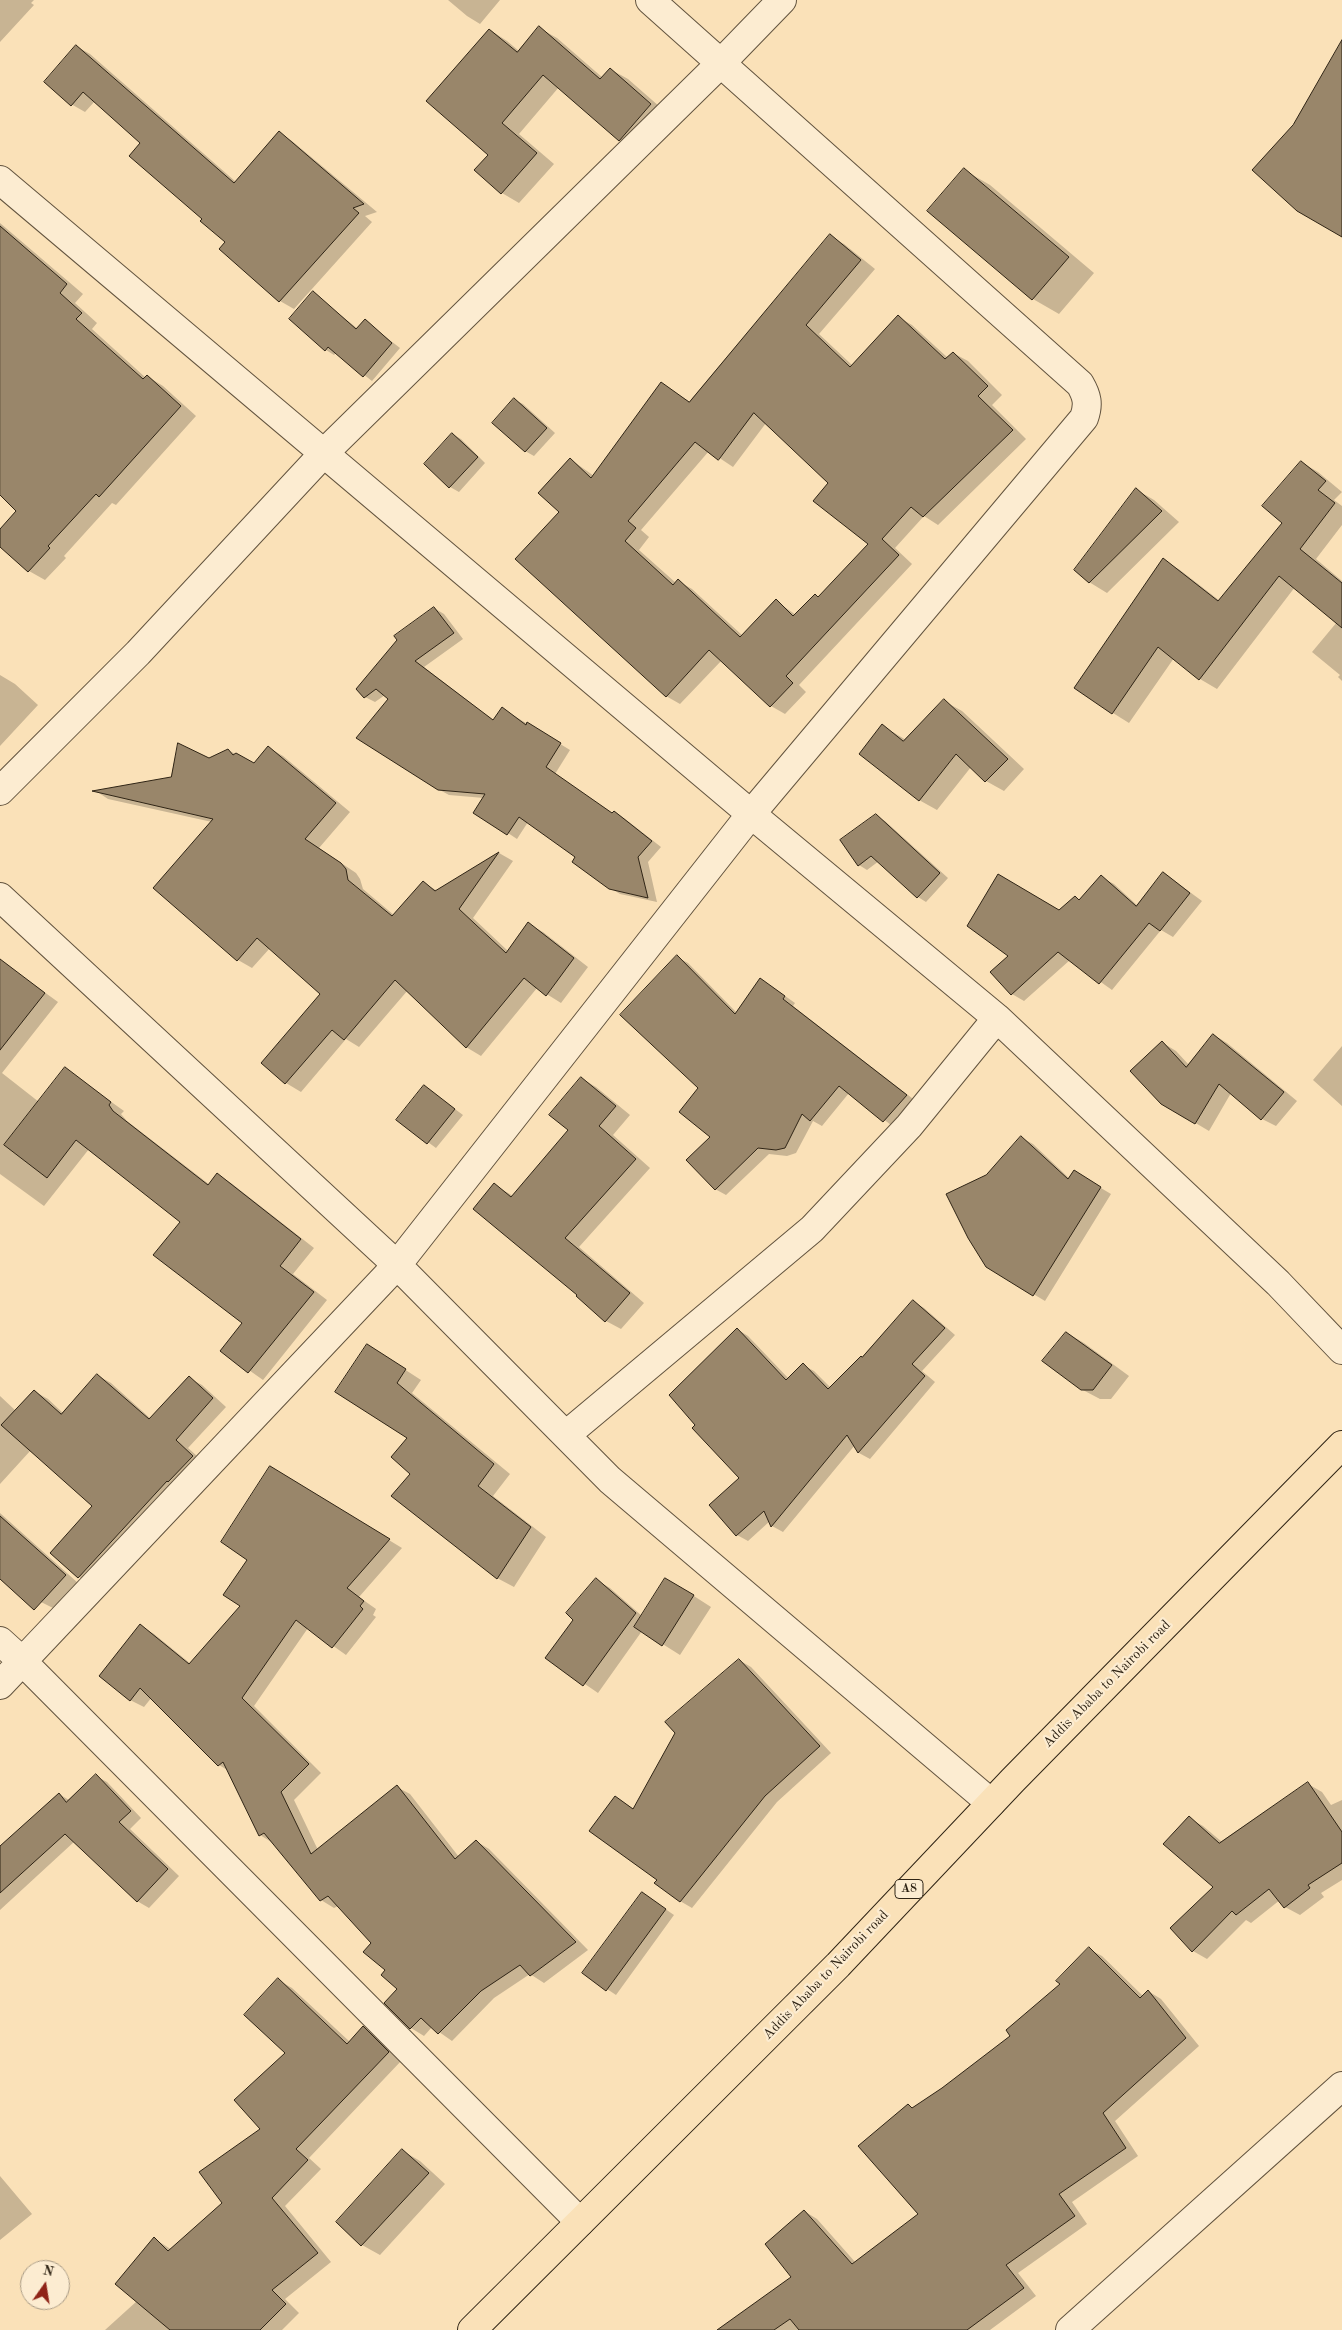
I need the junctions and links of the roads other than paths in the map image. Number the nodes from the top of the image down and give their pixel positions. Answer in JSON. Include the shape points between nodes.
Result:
{"nodes":[{"id":1,"x":650,"y":0,"type":"edge"},
{"id":2,"x":782,"y":0,"type":"edge"},
{"id":3,"x":720,"y":64,"type":"junction"},
{"id":4,"x":0,"y":180,"type":"edge"},
{"id":5,"x":324,"y":452,"type":"junction"},
{"id":6,"x":0,"y":791,"type":"edge"},
{"id":7,"x":752,"y":814,"type":"junction"},
{"id":8,"x":0,"y":897,"type":"edge"},
{"id":9,"x":997,"y":1018,"type":"junction"},
{"id":10,"x":397,"y":1266,"type":"junction"},
{"id":11,"x":1342,"y":1350,"type":"edge"},
{"id":12,"x":566,"y":1435,"type":"junction"},
{"id":13,"x":1342,"y":1445,"type":"edge"},
{"id":14,"x":0,"y":1641,"type":"edge"},
{"id":15,"x":21,"y":1660,"type":"junction"},
{"id":16,"x":0,"y":1685,"type":"edge"},
{"id":17,"x":991,"y":1803,"type":"junction"},
{"id":18,"x":1342,"y":2086,"type":"edge"},
{"id":19,"x":580,"y":2222,"type":"junction"},
{"id":20,"x":472,"y":2330,"type":"edge"},
{"id":21,"x":1070,"y":2330,"type":"edge"}],
"edges":[{"from":1,"to":3,"type":"street"},
{"from":2,"to":3,"type":"street"},
{"from":3,"to":5,"type":"street"},
{"from":3,"to":7,"type":"street","via":[[1080,384],[1087,396],[1088,409],[1084,418]]},
{"from":4,"to":5,"type":"street"},
{"from":5,"to":6,"type":"street","via":[[138,653]]},
{"from":5,"to":7,"type":"street"},
{"from":7,"to":9,"type":"street"},
{"from":7,"to":10,"type":"street"},
{"from":8,"to":10,"type":"street"},
{"from":9,"to":11,"type":"street","via":[[1278,1283]]},
{"from":9,"to":12,"type":"street","via":[[909,1126],[812,1230]]},
{"from":10,"to":12,"type":"street"},
{"from":10,"to":15,"type":"street"},
{"from":12,"to":17,"type":"street","via":[[610,1480]]},
{"from":13,"to":17,"type":"highway","name":"Addis Ababa to Nairobi road","number":"A8"},
{"from":14,"to":15,"type":"street"},
{"from":15,"to":16,"type":"street"},
{"from":15,"to":19,"type":"street"},
{"from":17,"to":19,"type":"highway","name":"Addis Ababa to Nairobi road","number":"A8","via":[[838,1965]]},
{"from":18,"to":21,"type":"street"},
{"from":19,"to":20,"type":"highway","name":"Addis Ababa to Nairobi road","number":"A8"}]}
